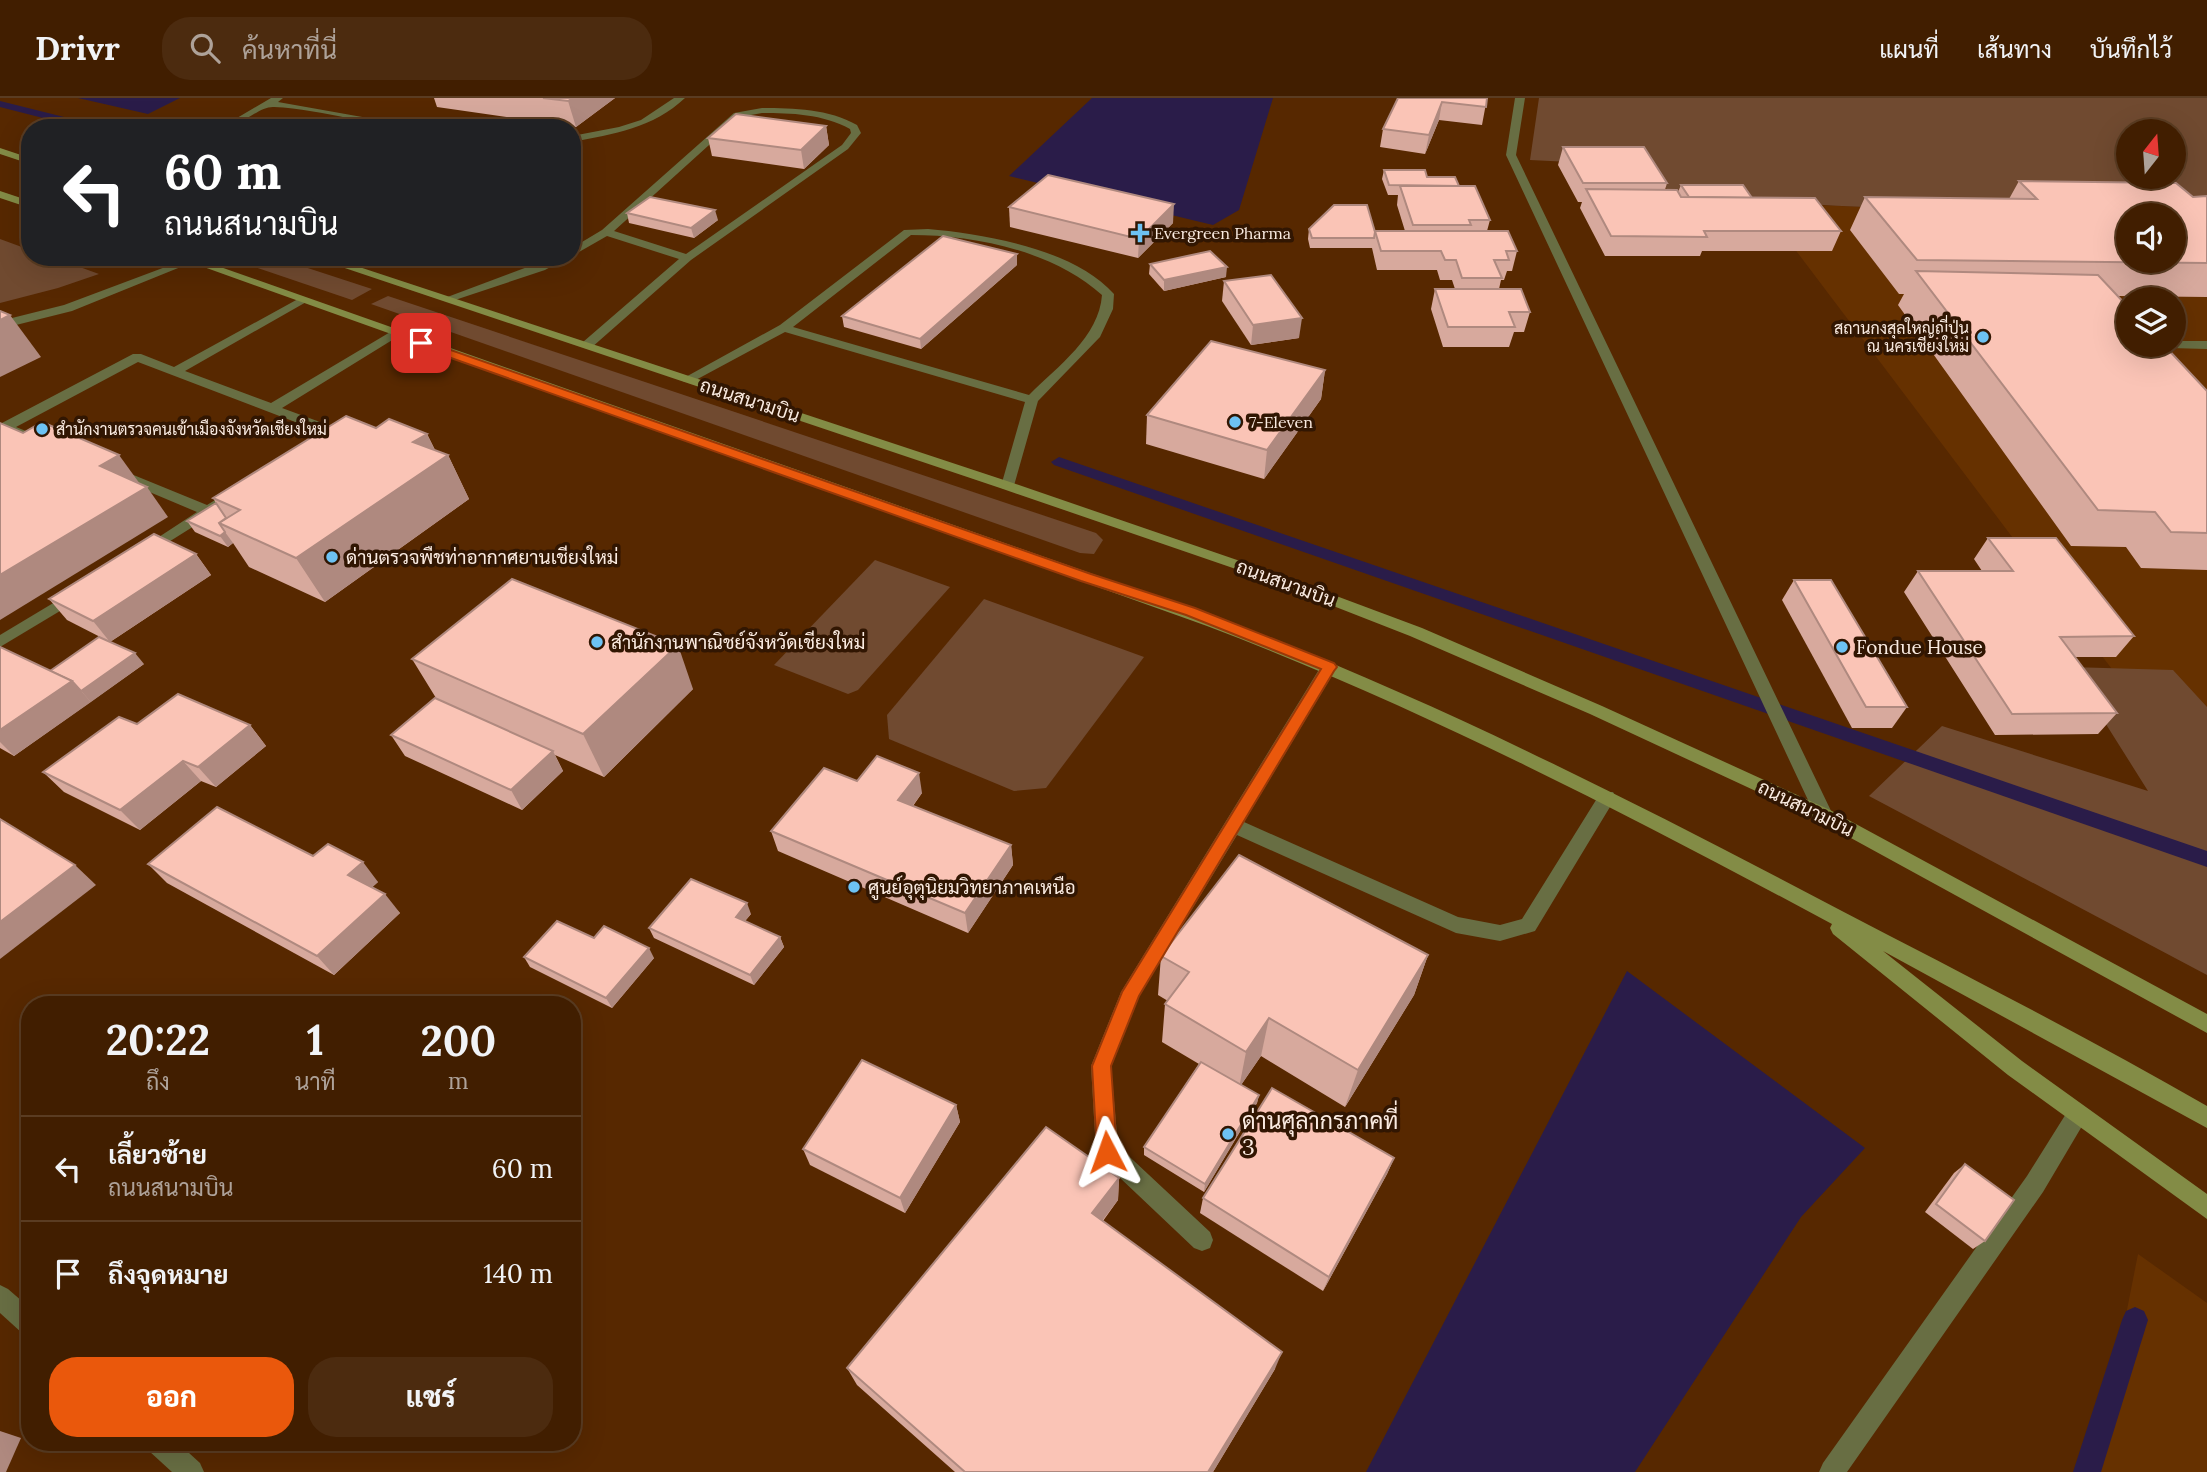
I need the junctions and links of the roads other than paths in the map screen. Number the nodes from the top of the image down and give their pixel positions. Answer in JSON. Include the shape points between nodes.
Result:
{"nodes":[{"id":1,"x":680,"y":98,"type":"edge"},
{"id":2,"x":1520,"y":98,"type":"edge"},
{"id":3,"x":273,"y":101,"type":"edge"},
{"id":4,"x":241,"y":119,"type":"edge"},
{"id":5,"x":370,"y":119,"type":"edge"},
{"id":6,"x":581,"y":137,"type":"edge"},
{"id":7,"x":0,"y":152,"type":"edge"},
{"id":8,"x":21,"y":158,"type":"edge"},
{"id":9,"x":0,"y":194,"type":"edge"},
{"id":10,"x":21,"y":202,"type":"edge"},
{"id":11,"x":607,"y":232,"type":"junction"},
{"id":12,"x":581,"y":248,"type":"edge"},
{"id":13,"x":687,"y":258,"type":"junction"},
{"id":14,"x":168,"y":266,"type":"edge"},
{"id":15,"x":204,"y":266,"type":"edge"},
{"id":16,"x":349,"y":266,"type":"edge"},
{"id":17,"x":545,"y":266,"type":"edge"},
{"id":18,"x":448,"y":299,"type":"junction"},
{"id":19,"x":302,"y":301,"type":"junction"},
{"id":20,"x":0,"y":325,"type":"edge"},
{"id":21,"x":784,"y":328,"type":"junction"},
{"id":22,"x":396,"y":334,"type":"junction"},
{"id":23,"x":587,"y":345,"type":"junction"},
{"id":24,"x":2186,"y":345,"type":"edge"},
{"id":25,"x":2207,"y":345,"type":"edge"},
{"id":26,"x":174,"y":372,"type":"junction"},
{"id":27,"x":688,"y":379,"type":"junction"},
{"id":28,"x":1032,"y":400,"type":"junction"},
{"id":29,"x":272,"y":408,"type":"junction"},
{"id":30,"x":3,"y":428,"type":"edge"},
{"id":31,"x":1008,"y":485,"type":"junction"},
{"id":32,"x":208,"y":511,"type":"junction"},
{"id":33,"x":127,"y":562,"type":"edge"},
{"id":34,"x":93,"y":584,"type":"edge"},
{"id":35,"x":0,"y":642,"type":"edge"},
{"id":36,"x":1329,"y":667,"type":"junction"},
{"id":37,"x":1607,"y":797,"type":"junction"},
{"id":38,"x":1824,"y":815,"type":"junction"},
{"id":39,"x":1233,"y":825,"type":"junction"},
{"id":40,"x":1805,"y":901,"type":"junction"},
{"id":41,"x":2207,"y":1024,"type":"edge"},
{"id":42,"x":2077,"y":1116,"type":"junction"},
{"id":43,"x":2207,"y":1118,"type":"edge"},
{"id":44,"x":2207,"y":1208,"type":"edge"},
{"id":45,"x":1202,"y":1240,"type":"dead end"},
{"id":46,"x":0,"y":1297,"type":"edge"},
{"id":47,"x":21,"y":1317,"type":"edge"},
{"id":48,"x":168,"y":1451,"type":"edge"},
{"id":49,"x":191,"y":1472,"type":"edge"},
{"id":50,"x":1832,"y":1472,"type":"edge"}],
"edges":[{"from":1,"to":6,"type":"street","via":[[644,122]]},
{"from":2,"to":38,"type":"street","via":[[1511,155]]},
{"from":3,"to":4,"type":"street"},
{"from":3,"to":5,"type":"street"},
{"from":7,"to":8,"type":"main road"},
{"from":9,"to":10,"type":"main road"},
{"from":11,"to":12,"type":"street"},
{"from":11,"to":13,"type":"street"},
{"from":11,"to":13,"type":"street","via":[[744,112],[832,118],[854,127],[856,133],[845,147]]},
{"from":13,"to":23,"type":"street"},
{"from":14,"to":20,"type":"street","via":[[68,308]]},
{"from":15,"to":19,"type":"main road"},
{"from":16,"to":18,"type":"main road","name":"ถนนสนามบิน"},
{"from":17,"to":18,"type":"street"},
{"from":18,"to":23,"type":"main road","name":"ถนนสนามบิน"},
{"from":19,"to":22,"type":"main road"},
{"from":19,"to":26,"type":"street"},
{"from":21,"to":27,"type":"street"},
{"from":21,"to":28,"type":"street"},
{"from":21,"to":28,"type":"street","via":[[908,232],[965,236],[1039,255],[1086,276],[1108,294],[1096,334]]},
{"from":22,"to":29,"type":"street"},
{"from":22,"to":36,"type":"main road","via":[[1191,612]]},
{"from":23,"to":27,"type":"main road","name":"ถนนสนามบิน"},
{"from":24,"to":25,"type":"street"},
{"from":26,"to":29,"type":"street"},
{"from":26,"to":30,"type":"street","via":[[137,357]]},
{"from":27,"to":31,"type":"main road","name":"ถนนสนามบิน"},
{"from":28,"to":31,"type":"street"},
{"from":29,"to":32,"type":"street","via":[[334,432]]},
{"from":30,"to":32,"type":"street"},
{"from":31,"to":38,"type":"main road","name":"ถนนสนามบิน","via":[[1416,632]]},
{"from":32,"to":33,"type":"street"},
{"from":34,"to":35,"type":"street"},
{"from":36,"to":37,"type":"main road"},
{"from":36,"to":39,"type":"street"},
{"from":37,"to":39,"type":"street","via":[[1528,925],[1500,933],[1455,925]]},
{"from":37,"to":40,"type":"main road"},
{"from":38,"to":41,"type":"main road","name":"ถนนสนามบิน"},
{"from":39,"to":45,"type":"street","via":[[1131,992],[1101,1066],[1107,1152]]},
{"from":40,"to":42,"type":"main road"},
{"from":40,"to":43,"type":"main road"},
{"from":42,"to":44,"type":"main road"},
{"from":42,"to":50,"type":"street","via":[[2035,1184]]},
{"from":46,"to":47,"type":"street"},
{"from":48,"to":49,"type":"street"}]}
